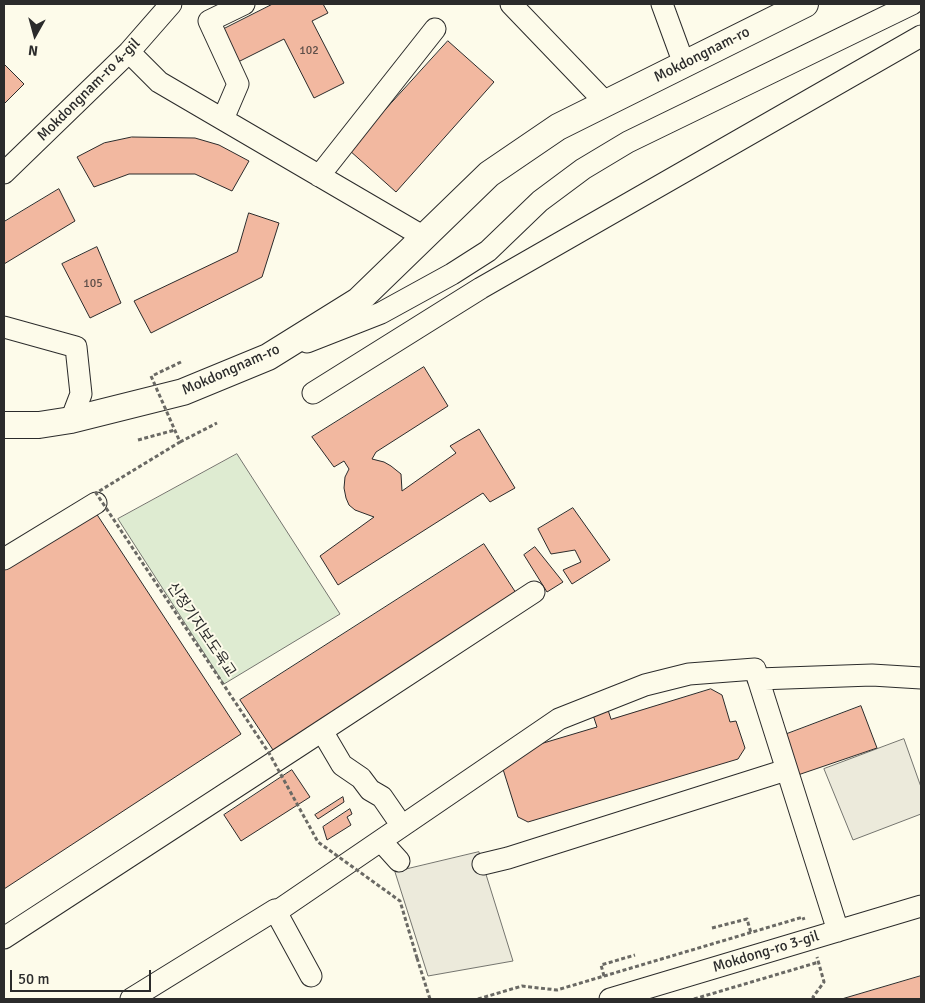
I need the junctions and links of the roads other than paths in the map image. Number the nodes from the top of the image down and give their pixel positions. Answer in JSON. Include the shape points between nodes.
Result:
{"nodes":[{"id":1,"x":171,"y":4,"type":"edge"},
{"id":2,"x":244,"y":4,"type":"edge"},
{"id":3,"x":511,"y":4,"type":"edge"},
{"id":4,"x":662,"y":4,"type":"edge"},
{"id":5,"x":912,"y":4,"type":"edge"},
{"id":6,"x":800,"y":5,"type":"edge"},
{"id":7,"x":436,"y":28,"type":"dead end"},
{"id":8,"x":921,"y":36,"type":"edge"},
{"id":9,"x":129,"y":52,"type":"junction"},
{"id":10,"x":684,"y":64,"type":"junction"},
{"id":11,"x":606,"y":103,"type":"junction"},
{"id":12,"x":223,"y":120,"type":"junction"},
{"id":13,"x":4,"y":173,"type":"edge"},
{"id":14,"x":319,"y":176,"type":"junction"},
{"id":15,"x":424,"y":237,"type":"junction"},
{"id":16,"x":4,"y":327,"type":"edge"},
{"id":17,"x":268,"y":357,"type":"junction"},
{"id":18,"x":313,"y":393,"type":"dead end"},
{"id":19,"x":71,"y":420,"type":"junction"},
{"id":20,"x":4,"y":425,"type":"edge"},
{"id":21,"x":96,"y":503,"type":"dead end"},
{"id":22,"x":4,"y":559,"type":"edge"},
{"id":23,"x":534,"y":592,"type":"dead end"},
{"id":24,"x":921,"y":678,"type":"edge"},
{"id":25,"x":758,"y":679,"type":"junction"},
{"id":26,"x":322,"y":731,"type":"junction"},
{"id":27,"x":786,"y":770,"type":"junction"},
{"id":28,"x":402,"y":826,"type":"junction"},
{"id":29,"x":381,"y":841,"type":"junction"},
{"id":30,"x":399,"y":861,"type":"dead end"},
{"id":31,"x":483,"y":864,"type":"dead end"},
{"id":32,"x":921,"y":906,"type":"edge"},
{"id":33,"x":275,"y":910,"type":"junction"},
{"id":34,"x":838,"y":931,"type":"junction"},
{"id":35,"x":4,"y":938,"type":"edge"},
{"id":36,"x":311,"y":976,"type":"dead end"},
{"id":37,"x":130,"y":999,"type":"edge"},
{"id":38,"x":610,"y":999,"type":"edge"}],
"edges":[{"from":1,"to":9,"type":"street","name":"Mokdongnam-ro 4-gil"},
{"from":2,"to":12,"type":"street","via":[[209,21],[238,84]]},
{"from":3,"to":11,"type":"street"},
{"from":4,"to":10,"type":"street"},
{"from":5,"to":17,"type":"street","via":[[628,142],[583,169],[540,201],[488,251],[381,313]]},
{"from":6,"to":10,"type":"main road","name":"Mokdongnam-ro"},
{"from":7,"to":14,"type":"street"},
{"from":8,"to":18,"type":"street","via":[[481,288]]},
{"from":9,"to":12,"type":"street","via":[[159,82]]},
{"from":9,"to":13,"type":"street","name":"Mokdongnam-ro 4-gil"},
{"from":10,"to":11,"type":"main road","name":"Mokdongnam-ro"},
{"from":11,"to":15,"type":"main road","name":"Mokdongnam-ro","via":[[558,127],[489,174]]},
{"from":12,"to":14,"type":"street"},
{"from":14,"to":15,"type":"street"},
{"from":15,"to":17,"type":"main road","name":"Mokdongnam-ro","via":[[358,301]]},
{"from":16,"to":19,"type":"street","via":[[76,347],[81,394]]},
{"from":17,"to":19,"type":"main road","name":"Mokdongnam-ro","via":[[183,392]]},
{"from":19,"to":20,"type":"main road","name":"Mokdongnam-ro","via":[[39,426]]},
{"from":21,"to":22,"type":"street"},
{"from":23,"to":26,"type":"street"},
{"from":24,"to":25,"type":"street","via":[[872,675]]},
{"from":25,"to":27,"type":"street"},
{"from":25,"to":28,"type":"street","via":[[754,669],[689,674],[645,685],[559,719]]},
{"from":26,"to":28,"type":"street","via":[[342,765],[382,797]]},
{"from":26,"to":35,"type":"street"},
{"from":27,"to":31,"type":"street"},
{"from":27,"to":34,"type":"street"},
{"from":28,"to":29,"type":"street"},
{"from":29,"to":30,"type":"street"},
{"from":29,"to":33,"type":"street"},
{"from":32,"to":34,"type":"street","name":"Mokdong-ro 3-gil"},
{"from":33,"to":36,"type":"street"},
{"from":33,"to":37,"type":"street"},
{"from":34,"to":38,"type":"street","name":"Mokdong-ro 3-gil"}]}
